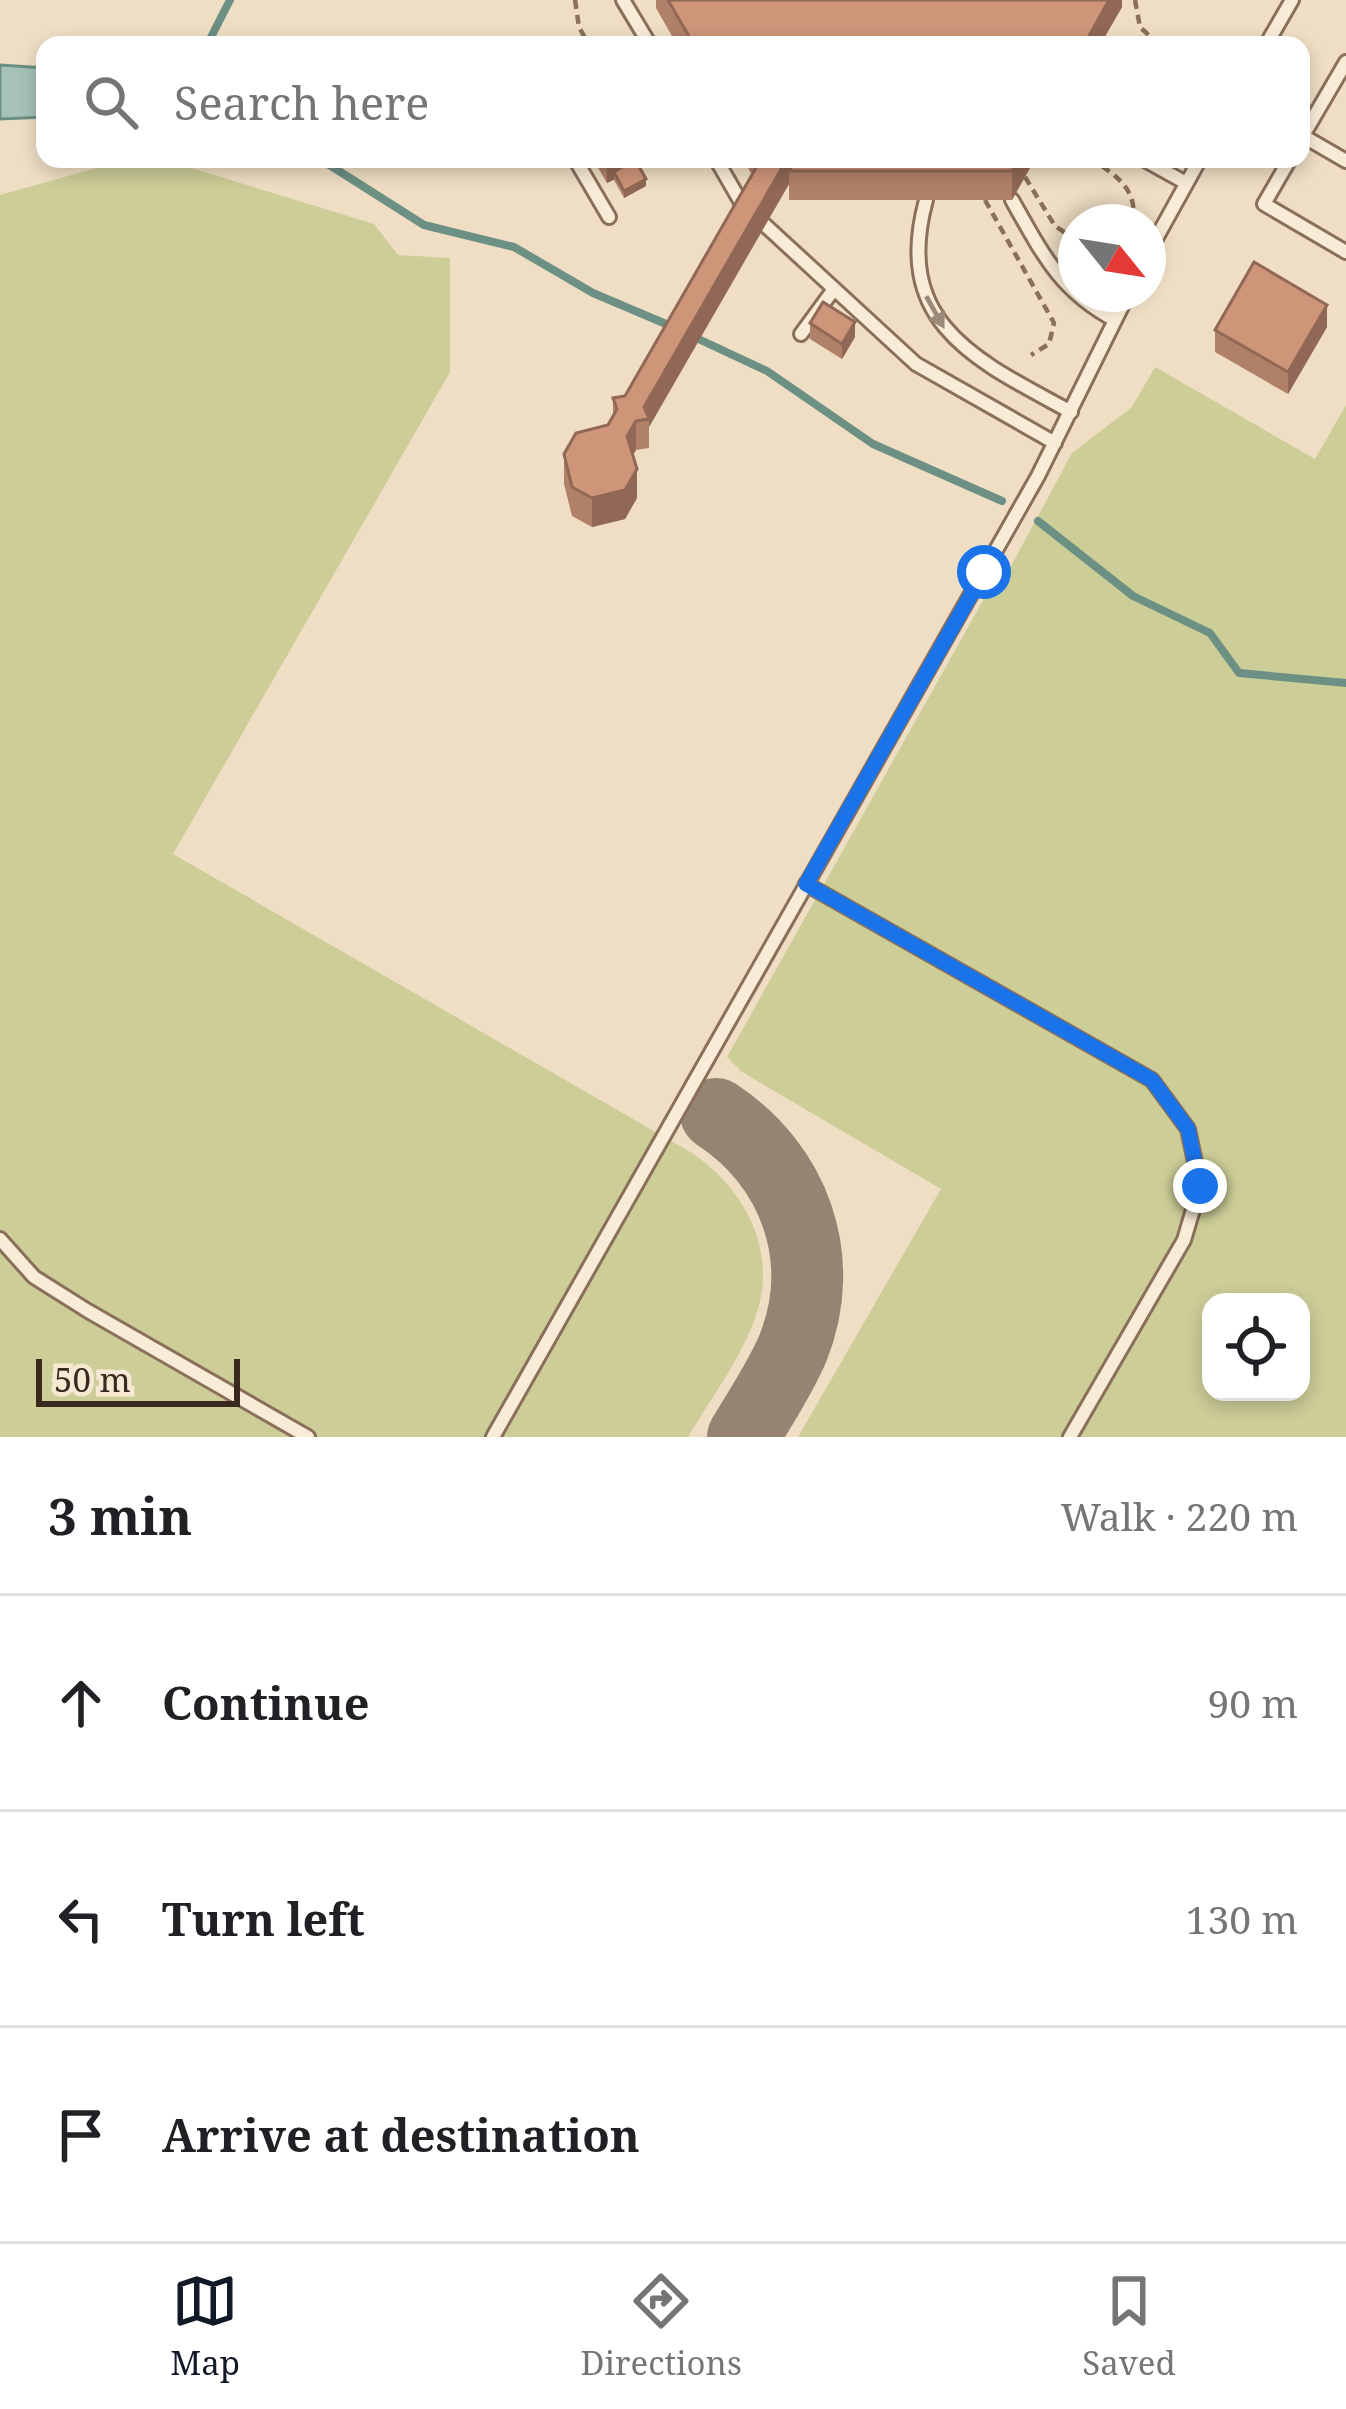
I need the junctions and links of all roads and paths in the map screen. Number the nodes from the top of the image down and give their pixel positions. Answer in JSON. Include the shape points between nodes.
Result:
{"nodes":[{"id":1,"x":575,"y":0,"type":"edge"},
{"id":2,"x":623,"y":0,"type":"edge"},
{"id":3,"x":1135,"y":0,"type":"edge"},
{"id":4,"x":1292,"y":0,"type":"edge"},
{"id":5,"x":584,"y":36,"type":"edge"},
{"id":6,"x":645,"y":36,"type":"edge"},
{"id":7,"x":1150,"y":36,"type":"edge"},
{"id":8,"x":1271,"y":36,"type":"edge"},
{"id":9,"x":1346,"y":62,"type":"edge"},
{"id":10,"x":1310,"y":124,"type":"edge"},
{"id":11,"x":1310,"y":142,"type":"edge"},
{"id":12,"x":1346,"y":161,"type":"edge"},
{"id":13,"x":580,"y":168,"type":"edge"},
{"id":14,"x":721,"y":168,"type":"edge"},
{"id":15,"x":1104,"y":168,"type":"edge"},
{"id":16,"x":1159,"y":168,"type":"edge"},
{"id":17,"x":1195,"y":168,"type":"edge"},
{"id":18,"x":1285,"y":168,"type":"edge"},
{"id":19,"x":1025,"y":178,"type":"dead end"},
{"id":20,"x":1186,"y":183,"type":"junction"},
{"id":21,"x":926,"y":200,"type":"edge"},
{"id":22,"x":985,"y":200,"type":"edge"},
{"id":23,"x":1012,"y":200,"type":"edge"},
{"id":24,"x":1134,"y":204,"type":"edge"},
{"id":25,"x":609,"y":217,"type":"dead end"},
{"id":26,"x":1166,"y":220,"type":"edge"},
{"id":27,"x":1058,"y":228,"type":"edge"},
{"id":28,"x":1346,"y":252,"type":"edge"},
{"id":29,"x":835,"y":289,"type":"junction"},
{"id":30,"x":1119,"y":312,"type":"edge"},
{"id":31,"x":1115,"y":320,"type":"junction"},
{"id":32,"x":801,"y":334,"type":"dead end"},
{"id":33,"x":1031,"y":355,"type":"dead end"},
{"id":34,"x":1071,"y":412,"type":"junction"},
{"id":35,"x":1055,"y":443,"type":"junction"},
{"id":36,"x":806,"y":884,"type":"junction"},
{"id":37,"x":0,"y":1239,"type":"edge"},
{"id":38,"x":308,"y":1437,"type":"edge"},
{"id":39,"x":493,"y":1437,"type":"edge"},
{"id":40,"x":1070,"y":1437,"type":"edge"}],
"edges":[{"from":1,"to":5,"type":"path"},
{"from":2,"to":6,"type":"lane"},
{"from":3,"to":7,"type":"path"},
{"from":4,"to":8,"type":"lane"},
{"from":9,"to":10,"type":"lane"},
{"from":11,"to":12,"type":"lane"},
{"from":13,"to":25,"type":"lane"},
{"from":14,"to":29,"type":"lane","via":[[742,204]]},
{"from":15,"to":24,"type":"path"},
{"from":16,"to":20,"type":"lane"},
{"from":17,"to":20,"type":"lane"},
{"from":18,"to":28,"type":"lane","via":[[1264,205]]},
{"from":19,"to":27,"type":"path"},
{"from":20,"to":26,"type":"lane"},
{"from":21,"to":34,"type":"lane","one_way":true,"via":[[918,269],[935,316],[967,352]]},
{"from":22,"to":33,"type":"path","via":[[1054,323],[1049,344]]},
{"from":23,"to":31,"type":"lane","via":[[1066,286]]},
{"from":29,"to":32,"type":"lane"},
{"from":29,"to":35,"type":"lane","via":[[916,364]]},
{"from":30,"to":31,"type":"lane"},
{"from":31,"to":34,"type":"lane"},
{"from":34,"to":35,"type":"lane"},
{"from":35,"to":36,"type":"lane"},
{"from":36,"to":39,"type":"lane"},
{"from":36,"to":40,"type":"lane","via":[[1152,1080],[1188,1129],[1200,1186],[1184,1240]]},
{"from":37,"to":38,"type":"lane","via":[[70,1300]]}]}
